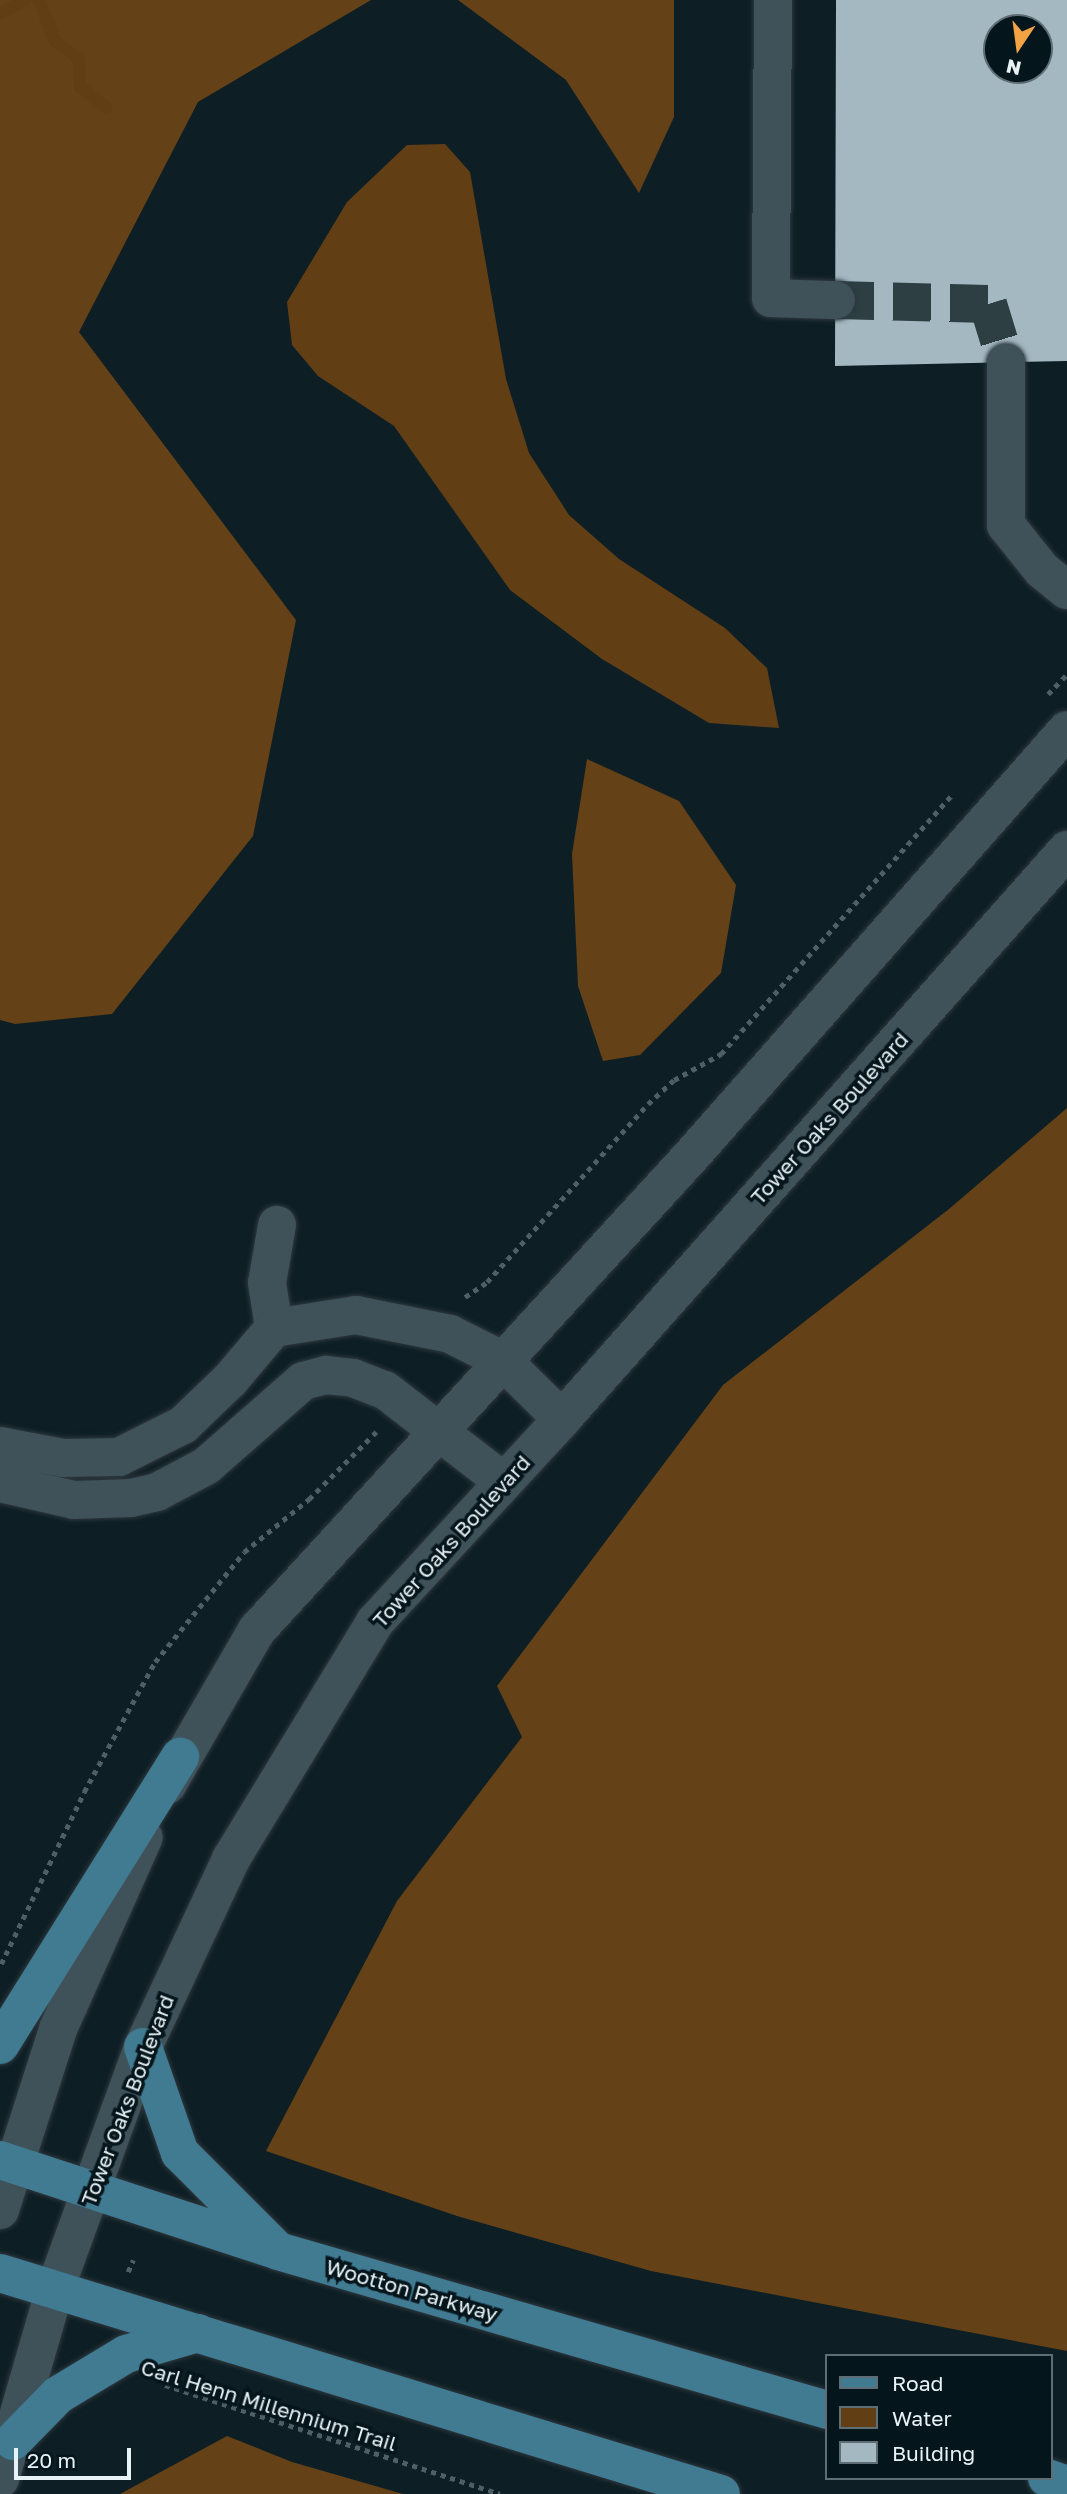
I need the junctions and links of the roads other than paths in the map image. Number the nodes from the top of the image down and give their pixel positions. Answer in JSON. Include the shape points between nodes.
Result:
{"nodes":[{"id":1,"x":773,"y":0,"type":"edge"},
{"id":2,"x":836,"y":300,"type":"tunnel mouth"},
{"id":3,"x":994,"y":363,"type":"tunnel mouth"},
{"id":4,"x":1067,"y":590,"type":"edge"},
{"id":5,"x":1067,"y":730,"type":"edge"},
{"id":6,"x":1067,"y":850,"type":"edge"},
{"id":7,"x":277,"y":1225,"type":"dead end"},
{"id":8,"x":274,"y":1328,"type":"junction"},
{"id":9,"x":502,"y":1360,"type":"junction"},
{"id":10,"x":562,"y":1419,"type":"junction"},
{"id":11,"x":437,"y":1430,"type":"junction"},
{"id":12,"x":0,"y":1446,"type":"edge"},
{"id":13,"x":504,"y":1482,"type":"junction"},
{"id":14,"x":0,"y":1483,"type":"edge"},
{"id":15,"x":180,"y":1757,"type":"junction"},
{"id":16,"x":0,"y":2045,"type":"edge"},
{"id":17,"x":143,"y":2047,"type":"junction"},
{"id":18,"x":7,"y":2162,"type":"edge"},
{"id":19,"x":91,"y":2191,"type":"junction"},
{"id":20,"x":0,"y":2210,"type":"edge"},
{"id":21,"x":278,"y":2251,"type":"junction"},
{"id":22,"x":0,"y":2273,"type":"edge"},
{"id":23,"x":55,"y":2289,"type":"junction"},
{"id":24,"x":198,"y":2333,"type":"junction"},
{"id":25,"x":825,"y":2409,"type":"edge"},
{"id":26,"x":13,"y":2441,"type":"junction"},
{"id":27,"x":0,"y":2479,"type":"edge"},
{"id":28,"x":721,"y":2494,"type":"edge"}],
"edges":[{"from":1,"to":2,"type":"street","via":[[771,298]]},
{"from":3,"to":4,"type":"street","via":[[992,412],[1004,434],[1006,525],[1042,570]]},
{"from":5,"to":9,"type":"street","via":[[693,1154]]},
{"from":6,"to":10,"type":"street","name":"Tower Oaks Boulevard"},
{"from":7,"to":8,"type":"street","via":[[267,1283]]},
{"from":8,"to":9,"type":"street","via":[[356,1315],[450,1334]]},
{"from":8,"to":12,"type":"street","via":[[183,1425],[119,1457],[63,1458]]},
{"from":9,"to":10,"type":"street"},
{"from":9,"to":11,"type":"street"},
{"from":10,"to":13,"type":"street","name":"Tower Oaks Boulevard"},
{"from":11,"to":13,"type":"street"},
{"from":11,"to":14,"type":"street","via":[[385,1390],[353,1378],[326,1375],[303,1381],[206,1466],[158,1492],[74,1500]]},
{"from":11,"to":15,"type":"street","via":[[257,1630]]},
{"from":13,"to":17,"type":"street","name":"Tower Oaks Boulevard","via":[[375,1622],[230,1858]]},
{"from":15,"to":16,"type":"main road"},
{"from":15,"to":18,"type":"street","via":[[58,2029]]},
{"from":17,"to":19,"type":"street","name":"Tower Oaks Boulevard"},
{"from":17,"to":21,"type":"main road","via":[[180,2153]]},
{"from":18,"to":19,"type":"main road","name":"Wootton Parkway"},
{"from":18,"to":20,"type":"street"},
{"from":19,"to":21,"type":"main road","name":"Wootton Parkway"},
{"from":19,"to":23,"type":"street","name":"Tower Oaks Boulevard"},
{"from":21,"to":25,"type":"main road","name":"Wootton Parkway"},
{"from":22,"to":23,"type":"main road"},
{"from":23,"to":24,"type":"main road"},
{"from":23,"to":26,"type":"street","name":"Tower Oaks Boulevard"},
{"from":24,"to":26,"type":"main road","via":[[115,2360],[58,2395]]},
{"from":24,"to":28,"type":"main road"},
{"from":26,"to":27,"type":"street","name":"Tower Oaks Boulevard"}]}
